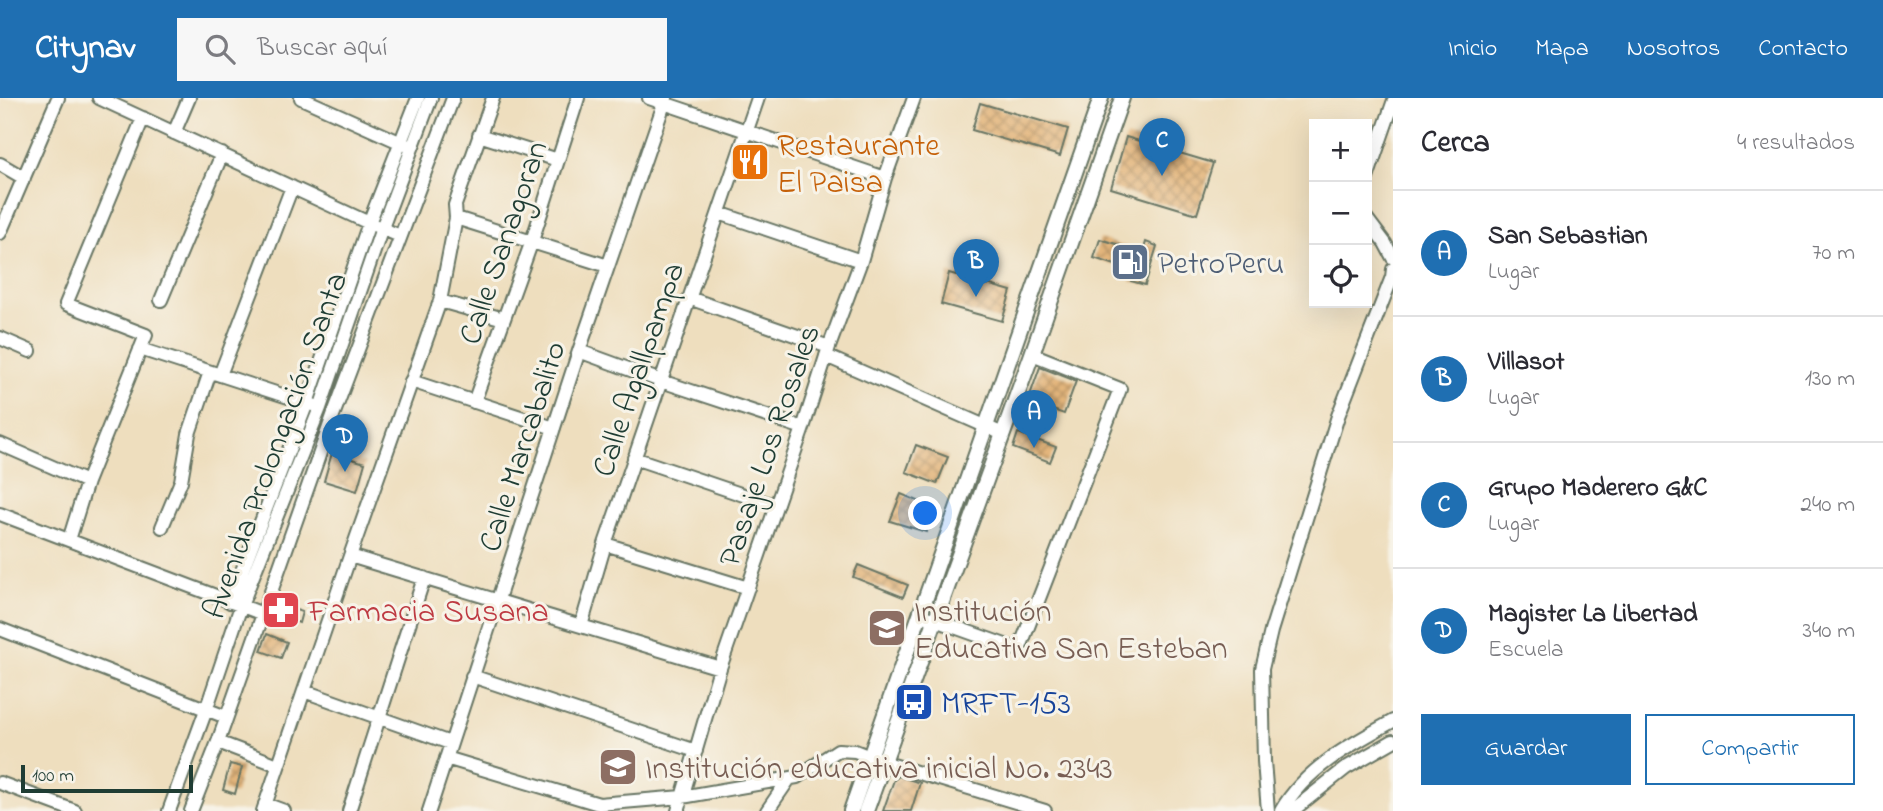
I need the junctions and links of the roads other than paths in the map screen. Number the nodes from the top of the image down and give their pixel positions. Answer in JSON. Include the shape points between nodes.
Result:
{"nodes":[{"id":1,"x":58,"y":98,"type":"edge"},
{"id":2,"x":99,"y":98,"type":"edge"},
{"id":3,"x":189,"y":98,"type":"edge"},
{"id":4,"x":301,"y":98,"type":"edge"},
{"id":5,"x":418,"y":98,"type":"edge"},
{"id":6,"x":431,"y":98,"type":"edge"},
{"id":7,"x":453,"y":98,"type":"edge"},
{"id":8,"x":493,"y":98,"type":"edge"},
{"id":9,"x":578,"y":98,"type":"edge"},
{"id":10,"x":649,"y":98,"type":"edge"},
{"id":11,"x":758,"y":98,"type":"edge"},
{"id":12,"x":914,"y":98,"type":"edge"},
{"id":13,"x":1101,"y":98,"type":"edge"},
{"id":14,"x":1122,"y":98,"type":"edge"},
{"id":15,"x":665,"y":100,"type":"edge"},
{"id":16,"x":1393,"y":103,"type":"edge"},
{"id":17,"x":143,"y":118,"type":"junction"},
{"id":18,"x":747,"y":131,"type":"junction"},
{"id":19,"x":174,"y":133,"type":"junction"},
{"id":20,"x":479,"y":135,"type":"junction"},
{"id":21,"x":407,"y":145,"type":"junction"},
{"id":22,"x":222,"y":154,"type":"junction"},
{"id":23,"x":558,"y":160,"type":"junction"},
{"id":24,"x":0,"y":164,"type":"edge"},
{"id":25,"x":1372,"y":164,"type":"edge"},
{"id":26,"x":24,"y":178,"type":"junction"},
{"id":27,"x":885,"y":178,"type":"junction"},
{"id":28,"x":292,"y":187,"type":"junction"},
{"id":29,"x":719,"y":213,"type":"junction"},
{"id":30,"x":456,"y":218,"type":"junction"},
{"id":31,"x":369,"y":223,"type":"junction"},
{"id":32,"x":1372,"y":226,"type":"edge"},
{"id":33,"x":382,"y":228,"type":"junction"},
{"id":34,"x":0,"y":233,"type":"edge"},
{"id":35,"x":400,"y":236,"type":"junction"},
{"id":36,"x":532,"y":241,"type":"junction"},
{"id":37,"x":1393,"y":258,"type":"edge"},
{"id":38,"x":861,"y":261,"type":"junction"},
{"id":39,"x":608,"y":266,"type":"junction"},
{"id":40,"x":1393,"y":269,"type":"edge"},
{"id":41,"x":689,"y":298,"type":"junction"},
{"id":42,"x":161,"y":300,"type":"dead end"},
{"id":43,"x":440,"y":301,"type":"junction"},
{"id":44,"x":504,"y":319,"type":"junction"},
{"id":45,"x":0,"y":338,"type":"edge"},
{"id":46,"x":140,"y":349,"type":"junction"},
{"id":47,"x":30,"y":351,"type":"dead end"},
{"id":48,"x":579,"y":351,"type":"junction"},
{"id":49,"x":827,"y":351,"type":"junction"},
{"id":50,"x":1032,"y":355,"type":"junction"},
{"id":51,"x":215,"y":373,"type":"junction"},
{"id":52,"x":411,"y":381,"type":"junction"},
{"id":53,"x":661,"y":382,"type":"junction"},
{"id":54,"x":474,"y":401,"type":"junction"},
{"id":55,"x":307,"y":403,"type":"junction"},
{"id":56,"x":320,"y":408,"type":"junction"},
{"id":57,"x":334,"y":413,"type":"junction"},
{"id":58,"x":554,"y":428,"type":"junction"},
{"id":59,"x":803,"y":428,"type":"junction"},
{"id":60,"x":987,"y":428,"type":"junction"},
{"id":61,"x":1003,"y":434,"type":"junction"},
{"id":62,"x":0,"y":444,"type":"edge"},
{"id":63,"x":634,"y":458,"type":"junction"},
{"id":64,"x":87,"y":482,"type":"junction"},
{"id":65,"x":776,"y":506,"type":"junction"},
{"id":66,"x":0,"y":514,"type":"edge"},
{"id":67,"x":162,"y":527,"type":"dead end"},
{"id":68,"x":69,"y":540,"type":"junction"},
{"id":69,"x":605,"y":544,"type":"junction"},
{"id":70,"x":350,"y":556,"type":"junction"},
{"id":71,"x":424,"y":578,"type":"junction"},
{"id":72,"x":748,"y":588,"type":"junction"},
{"id":73,"x":497,"y":600,"type":"junction"},
{"id":74,"x":235,"y":604,"type":"junction"},
{"id":75,"x":263,"y":614,"type":"junction"},
{"id":76,"x":921,"y":615,"type":"junction"},
{"id":77,"x":936,"y":620,"type":"junction"},
{"id":78,"x":581,"y":626,"type":"junction"},
{"id":79,"x":0,"y":629,"type":"edge"},
{"id":80,"x":720,"y":668,"type":"junction"},
{"id":81,"x":472,"y":676,"type":"junction"},
{"id":82,"x":304,"y":691,"type":"junction"},
{"id":83,"x":206,"y":710,"type":"junction"},
{"id":84,"x":226,"y":718,"type":"junction"},
{"id":85,"x":379,"y":718,"type":"junction"},
{"id":86,"x":1393,"y":721,"type":"edge"},
{"id":87,"x":218,"y":742,"type":"junction"},
{"id":88,"x":450,"y":743,"type":"junction"},
{"id":89,"x":1391,"y":745,"type":"edge"},
{"id":90,"x":696,"y":751,"type":"junction"},
{"id":91,"x":446,"y":758,"type":"junction"},
{"id":92,"x":877,"y":760,"type":"junction"},
{"id":93,"x":278,"y":765,"type":"junction"},
{"id":94,"x":789,"y":779,"type":"junction"},
{"id":95,"x":0,"y":783,"type":"edge"},
{"id":96,"x":682,"y":797,"type":"junction"},
{"id":97,"x":598,"y":807,"type":"edge"},
{"id":98,"x":264,"y":808,"type":"edge"},
{"id":99,"x":75,"y":811,"type":"edge"},
{"id":100,"x":169,"y":811,"type":"edge"},
{"id":101,"x":191,"y":811,"type":"edge"},
{"id":102,"x":284,"y":811,"type":"edge"},
{"id":103,"x":349,"y":811,"type":"edge"},
{"id":104,"x":429,"y":811,"type":"edge"},
{"id":105,"x":678,"y":811,"type":"edge"},
{"id":106,"x":767,"y":811,"type":"edge"},
{"id":107,"x":851,"y":811,"type":"edge"},
{"id":108,"x":866,"y":811,"type":"edge"},
{"id":109,"x":1045,"y":811,"type":"edge"},
{"id":110,"x":1268,"y":811,"type":"edge"},
{"id":111,"x":1281,"y":811,"type":"edge"},
{"id":112,"x":1292,"y":811,"type":"edge"}],
"edges":[{"from":1,"to":26,"type":"street"},
{"from":2,"to":17,"type":"street"},
{"from":3,"to":19,"type":"street"},
{"from":4,"to":21,"type":"street"},
{"from":5,"to":21,"type":"street"},
{"from":6,"to":21,"type":"street","name":"Avenida Prolongación Santa"},
{"from":7,"to":35,"type":"street","name":"Avenida Prolongación Santa"},
{"from":8,"to":20,"type":"street"},
{"from":9,"to":23,"type":"street","name":"Calle Sanagoran"},
{"from":10,"to":15,"type":"street"},
{"from":11,"to":18,"type":"street","name":"Calle Agallpampa"},
{"from":12,"to":27,"type":"street","name":"Pasaje Los Rosales"},
{"from":13,"to":60,"type":"main road"},
{"from":14,"to":50,"type":"main road"},
{"from":15,"to":18,"type":"street"},
{"from":15,"to":39,"type":"street","name":"Calle Marcabalito"},
{"from":16,"to":25,"type":"street"},
{"from":17,"to":19,"type":"street"},
{"from":17,"to":46,"type":"street","via":[[66,304],[146,335]]},
{"from":18,"to":27,"type":"street"},
{"from":18,"to":29,"type":"street","name":"Calle Agallpampa"},
{"from":19,"to":22,"type":"street"},
{"from":20,"to":23,"type":"street"},
{"from":20,"to":30,"type":"street","via":[[455,205]]},
{"from":21,"to":31,"type":"street","name":"Avenida Prolongación Santa"},
{"from":21,"to":33,"type":"street","name":"Avenida Prolongación Santa"},
{"from":22,"to":28,"type":"street"},
{"from":22,"to":42,"type":"street"},
{"from":23,"to":36,"type":"street","name":"Calle Sanagoran"},
{"from":24,"to":26,"type":"street"},
{"from":26,"to":34,"type":"street"},
{"from":27,"to":38,"type":"street","name":"Pasaje Los Rosales"},
{"from":28,"to":31,"type":"street"},
{"from":28,"to":51,"type":"street"},
{"from":29,"to":38,"type":"street"},
{"from":29,"to":41,"type":"street","name":"Calle Agallpampa"},
{"from":30,"to":36,"type":"street"},
{"from":30,"to":43,"type":"street"},
{"from":31,"to":33,"type":"street"},
{"from":31,"to":55,"type":"street","name":"Avenida Prolongación Santa"},
{"from":32,"to":37,"type":"street"},
{"from":33,"to":35,"type":"street"},
{"from":33,"to":56,"type":"street","name":"Avenida Prolongación Santa"},
{"from":35,"to":57,"type":"street","name":"Avenida Prolongación Santa"},
{"from":36,"to":39,"type":"street"},
{"from":36,"to":44,"type":"street","name":"Calle Sanagoran"},
{"from":38,"to":49,"type":"street","name":"Pasaje Los Rosales"},
{"from":39,"to":48,"type":"street","name":"Calle Marcabalito"},
{"from":40,"to":110,"type":"street","via":[[1338,416],[1262,669]]},
{"from":41,"to":49,"type":"street"},
{"from":41,"to":53,"type":"street","name":"Calle Agallpampa"},
{"from":43,"to":44,"type":"street"},
{"from":43,"to":52,"type":"street"},
{"from":44,"to":54,"type":"street","name":"Calle Sanagoran"},
{"from":45,"to":47,"type":"street"},
{"from":46,"to":51,"type":"street"},
{"from":46,"to":64,"type":"street"},
{"from":48,"to":53,"type":"street"},
{"from":48,"to":58,"type":"street","name":"Calle Marcabalito"},
{"from":49,"to":59,"type":"street","name":"Pasaje Los Rosales"},
{"from":49,"to":60,"type":"street"},
{"from":50,"to":61,"type":"main road"},
{"from":50,"to":77,"type":"street","via":[[1120,389],[1019,650]]},
{"from":51,"to":55,"type":"street"},
{"from":51,"to":67,"type":"street","via":[[189,434],[181,481]]},
{"from":52,"to":54,"type":"street"},
{"from":52,"to":70,"type":"street"},
{"from":53,"to":59,"type":"street"},
{"from":53,"to":63,"type":"street","name":"Calle Agallpampa"},
{"from":54,"to":58,"type":"street"},
{"from":55,"to":56,"type":"street"},
{"from":55,"to":74,"type":"street","name":"Avenida Prolongación Santa"},
{"from":56,"to":57,"type":"street"},
{"from":56,"to":74,"type":"street","name":"Avenida Prolongación Santa"},
{"from":57,"to":75,"type":"street","name":"Avenida Prolongación Santa"},
{"from":58,"to":73,"type":"street","name":"Calle Marcabalito"},
{"from":59,"to":65,"type":"street","name":"Pasaje Los Rosales"},
{"from":60,"to":61,"type":"street"},
{"from":60,"to":76,"type":"main road"},
{"from":61,"to":77,"type":"main road"},
{"from":62,"to":64,"type":"street"},
{"from":63,"to":65,"type":"street"},
{"from":63,"to":69,"type":"street","name":"Calle Agallpampa"},
{"from":64,"to":68,"type":"street"},
{"from":65,"to":72,"type":"street","name":"Pasaje Los Rosales"},
{"from":66,"to":68,"type":"street"},
{"from":68,"to":74,"type":"street"},
{"from":69,"to":72,"type":"street"},
{"from":69,"to":78,"type":"street","name":"Calle Agallpampa"},
{"from":70,"to":71,"type":"street"},
{"from":70,"to":82,"type":"street"},
{"from":71,"to":73,"type":"street"},
{"from":71,"to":85,"type":"street"},
{"from":72,"to":80,"type":"street","name":"Pasaje Los Rosales"},
{"from":73,"to":78,"type":"street"},
{"from":73,"to":81,"type":"street","name":"Calle Marcabalito"},
{"from":74,"to":75,"type":"street"},
{"from":74,"to":83,"type":"street","name":"Avenida Prolongación Santa"},
{"from":75,"to":84,"type":"street","name":"Avenida Prolongación Santa"},
{"from":76,"to":77,"type":"street"},
{"from":76,"to":92,"type":"main road"},
{"from":77,"to":92,"type":"main road"},
{"from":78,"to":80,"type":"street"},
{"from":79,"to":83,"type":"street"},
{"from":80,"to":90,"type":"street","name":"Pasaje Los Rosales"},
{"from":81,"to":88,"type":"street","name":"Calle Marcabalito"},
{"from":81,"to":90,"type":"street"},
{"from":82,"to":85,"type":"street"},
{"from":82,"to":93,"type":"street"},
{"from":83,"to":84,"type":"street"},
{"from":83,"to":100,"type":"street","name":"Avenida Prolongación Santa"},
{"from":84,"to":87,"type":"street","name":"Avenida Prolongación Santa"},
{"from":85,"to":88,"type":"street"},
{"from":85,"to":103,"type":"street"},
{"from":86,"to":111,"type":"street","via":[[1303,780]]},
{"from":87,"to":93,"type":"street"},
{"from":87,"to":101,"type":"street","name":"Avenida Prolongación Santa"},
{"from":88,"to":91,"type":"street","name":"Calle Marcabalito"},
{"from":89,"to":112,"type":"street","via":[[1346,768]]},
{"from":90,"to":96,"type":"street","name":"Pasaje Los Rosales"},
{"from":91,"to":97,"type":"street"},
{"from":91,"to":104,"type":"street","name":"Calle Marcabalito"},
{"from":92,"to":94,"type":"street","via":[[838,750]]},
{"from":92,"to":107,"type":"main road"},
{"from":92,"to":108,"type":"main road"},
{"from":92,"to":109,"type":"street"},
{"from":93,"to":98,"type":"street"},
{"from":94,"to":96,"type":"street"},
{"from":94,"to":106,"type":"street"},
{"from":95,"to":99,"type":"street"},
{"from":96,"to":97,"type":"street"},
{"from":96,"to":105,"type":"street","name":"Pasaje Los Rosales"},
{"from":98,"to":102,"type":"street"}]}
